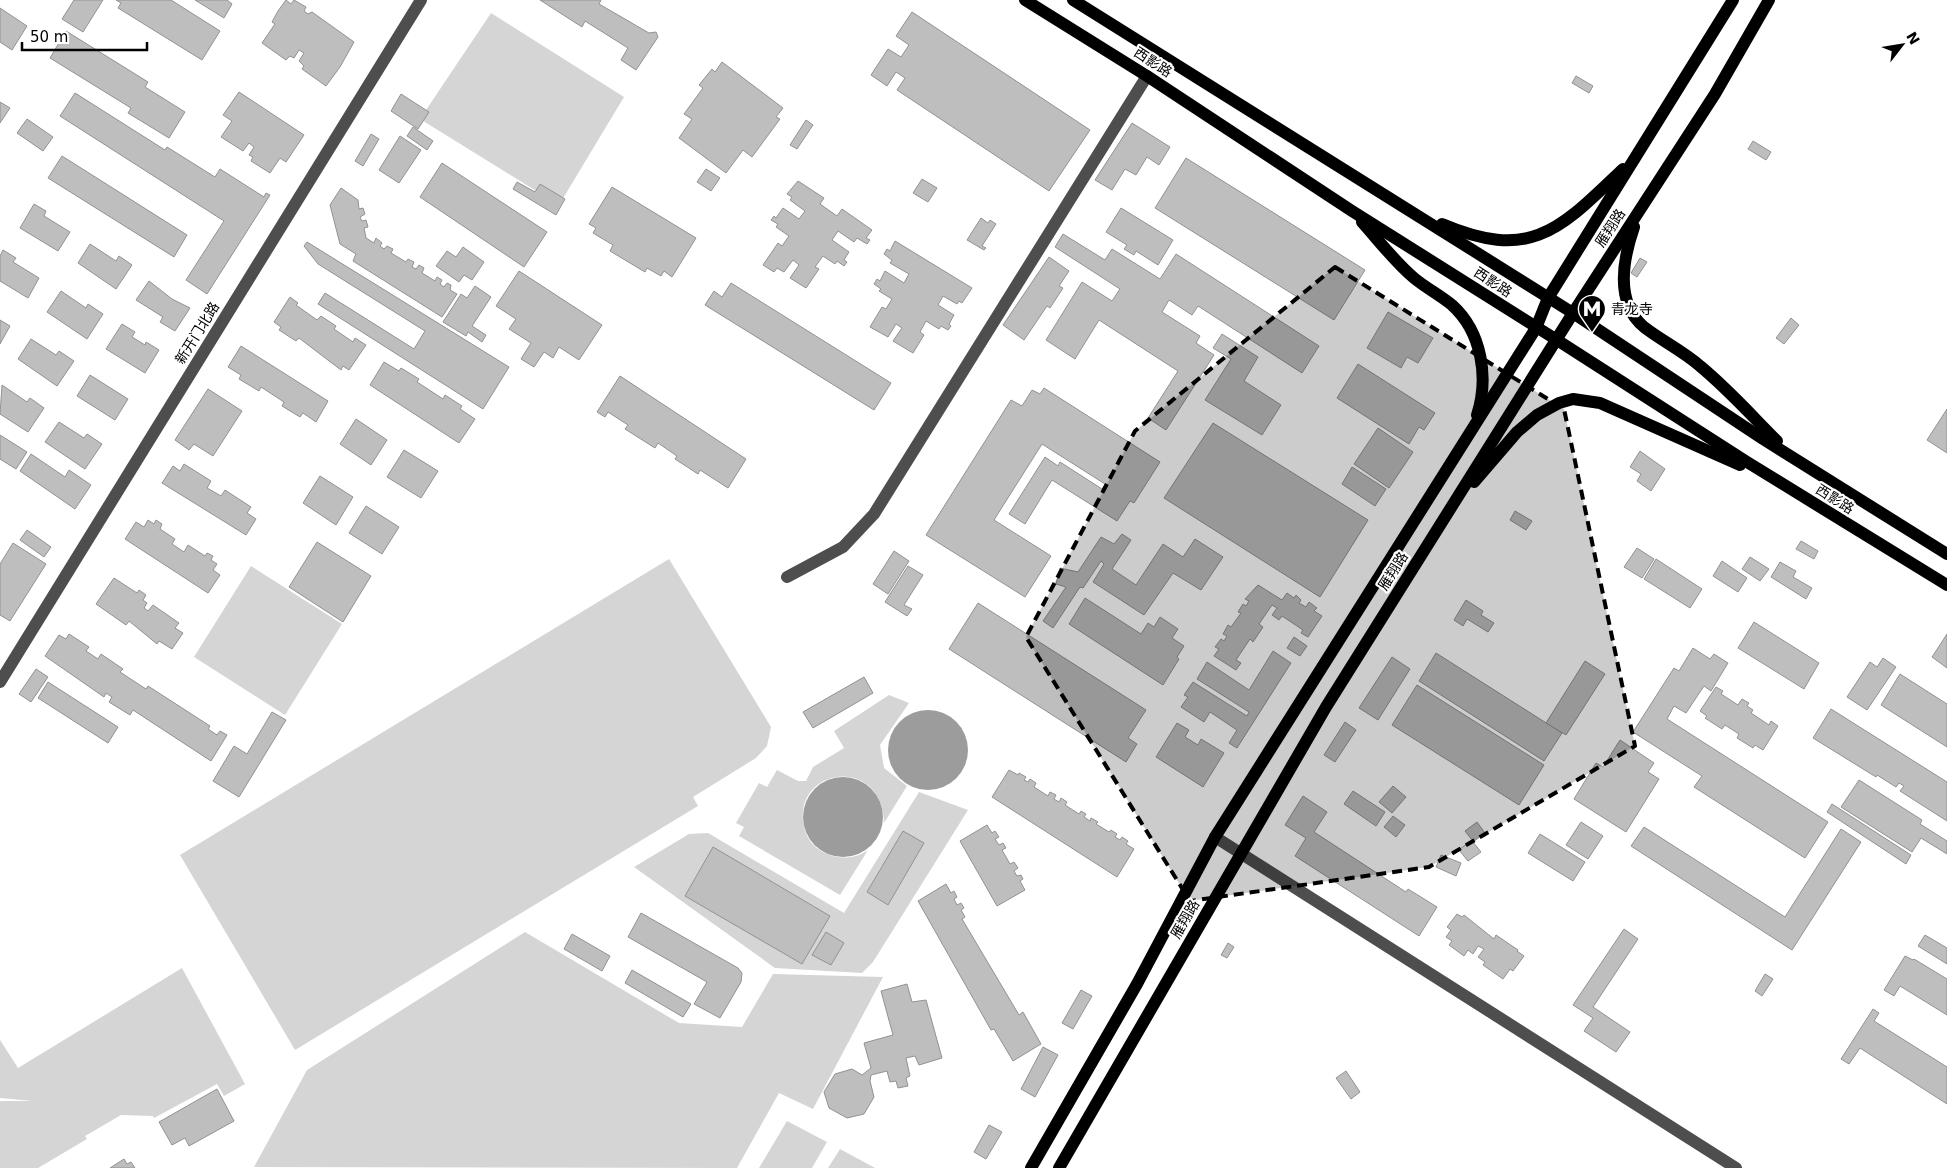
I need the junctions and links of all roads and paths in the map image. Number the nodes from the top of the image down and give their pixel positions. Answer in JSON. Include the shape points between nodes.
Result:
{"nodes":[{"id":1,"x":420,"y":0,"type":"edge"},
{"id":2,"x":1025,"y":0,"type":"edge"},
{"id":3,"x":1073,"y":0,"type":"edge"},
{"id":4,"x":1733,"y":0,"type":"edge"},
{"id":5,"x":1769,"y":0,"type":"edge"},
{"id":6,"x":1147,"y":76,"type":"junction"},
{"id":7,"x":1635,"y":157,"type":"junction"},
{"id":8,"x":1641,"y":207,"type":"junction"},
{"id":9,"x":1408,"y":210,"type":"junction"},
{"id":10,"x":1352,"y":211,"type":"junction"},
{"id":11,"x":1548,"y":298,"type":"junction"},
{"id":12,"x":1573,"y":313,"type":"junction"},
{"id":13,"x":1536,"y":328,"type":"junction"},
{"id":14,"x":1557,"y":340,"type":"junction"},
{"id":15,"x":1472,"y":430,"type":"junction"},
{"id":16,"x":1794,"y":458,"type":"junction"},
{"id":17,"x":1779,"y":482,"type":"junction"},
{"id":18,"x":1448,"y":512,"type":"junction"},
{"id":19,"x":1947,"y":554,"type":"edge"},
{"id":20,"x":787,"y":577,"type":"dead end"},
{"id":21,"x":1947,"y":585,"type":"edge"},
{"id":22,"x":0,"y":682,"type":"edge"},
{"id":23,"x":1215,"y":837,"type":"junction"},
{"id":24,"x":1240,"y":854,"type":"junction"},
{"id":25,"x":1031,"y":1168,"type":"edge"},
{"id":26,"x":1059,"y":1168,"type":"edge"},
{"id":27,"x":1736,"y":1168,"type":"edge"}],
"edges":[{"from":1,"to":22,"type":"street","name":"新开门北路"},
{"from":2,"to":6,"type":"main road","name":"西影路"},
{"from":3,"to":9,"type":"main road","name":"西影路"},
{"from":4,"to":7,"type":"main road","name":"雁翔路"},
{"from":5,"to":8,"type":"main road","name":"雁翔路","via":[[1714,94]]},
{"from":6,"to":10,"type":"main road","name":"西影路"},
{"from":6,"to":20,"type":"street","via":[[874,514],[844,547]]},
{"from":7,"to":9,"type":"main road","via":[[1570,218],[1536,236],[1486,240]]},
{"from":7,"to":11,"type":"main road","name":"雁翔路"},
{"from":8,"to":12,"type":"main road","name":"雁翔路"},
{"from":8,"to":16,"type":"main road","via":[[1624,265],[1624,293],[1632,314],[1644,327],[1688,355]]},
{"from":9,"to":11,"type":"main road","name":"西影路"},
{"from":10,"to":13,"type":"main road","name":"西影路"},
{"from":10,"to":15,"type":"main road","via":[[1399,265],[1450,303],[1468,322],[1478,350],[1483,384]]},
{"from":11,"to":12,"type":"main road","name":"西影路"},
{"from":11,"to":13,"type":"main road","name":"雁翔路"},
{"from":12,"to":14,"type":"main road","name":"雁翔路"},
{"from":12,"to":16,"type":"main road","name":"西影路"},
{"from":13,"to":14,"type":"main road","name":"西影路"},
{"from":13,"to":15,"type":"main road","name":"雁翔路"},
{"from":14,"to":17,"type":"main road","name":"西影路"},
{"from":14,"to":18,"type":"main road","name":"雁翔路"},
{"from":15,"to":23,"type":"main road","name":"雁翔路"},
{"from":16,"to":19,"type":"main road","name":"西影路"},
{"from":17,"to":18,"type":"main road","via":[[1600,403],[1572,399],[1549,408],[1527,423]]},
{"from":17,"to":21,"type":"main road","name":"西影路"},
{"from":18,"to":24,"type":"main road","name":"雁翔路","via":[[1326,707]]},
{"from":23,"to":24,"type":"street"},
{"from":23,"to":25,"type":"main road","name":"雁翔路","via":[[1137,984]]},
{"from":24,"to":26,"type":"main road","name":"雁翔路"},
{"from":24,"to":27,"type":"street"}]}
